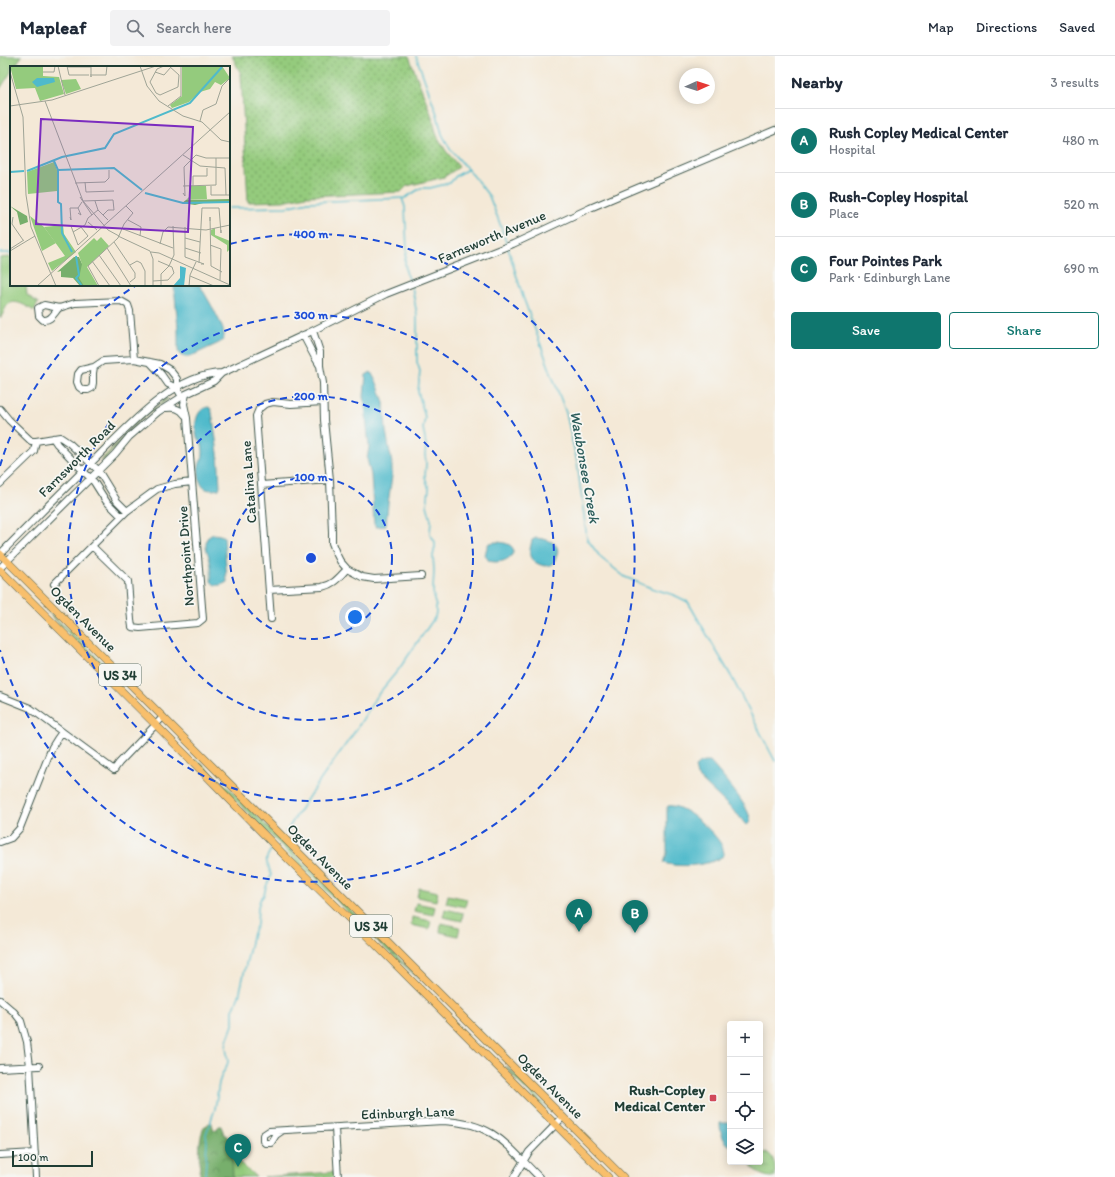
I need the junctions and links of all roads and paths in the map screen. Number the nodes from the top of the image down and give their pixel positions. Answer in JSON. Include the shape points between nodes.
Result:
{"nodes":[{"id":1,"x":775,"y":130,"type":"edge"},
{"id":2,"x":59,"y":308,"type":"dead end"},
{"id":3,"x":313,"y":331,"type":"junction"},
{"id":4,"x":304,"y":335,"type":"junction"},
{"id":5,"x":134,"y":359,"type":"junction"},
{"id":6,"x":150,"y":362,"type":"junction"},
{"id":7,"x":94,"y":366,"type":"dead end"},
{"id":8,"x":320,"y":366,"type":"junction"},
{"id":9,"x":222,"y":373,"type":"junction"},
{"id":10,"x":177,"y":388,"type":"junction"},
{"id":11,"x":184,"y":396,"type":"junction"},
{"id":12,"x":323,"y":402,"type":"junction"},
{"id":13,"x":163,"y":408,"type":"junction"},
{"id":14,"x":0,"y":409,"type":"edge"},
{"id":15,"x":187,"y":418,"type":"junction"},
{"id":16,"x":53,"y":438,"type":"junction"},
{"id":17,"x":36,"y":441,"type":"junction"},
{"id":18,"x":91,"y":463,"type":"junction"},
{"id":19,"x":83,"y":470,"type":"junction"},
{"id":20,"x":98,"y":470,"type":"junction"},
{"id":21,"x":90,"y":478,"type":"junction"},
{"id":22,"x":330,"y":480,"type":"junction"},
{"id":23,"x":192,"y":482,"type":"junction"},
{"id":24,"x":0,"y":484,"type":"edge"},
{"id":25,"x":261,"y":485,"type":"junction"},
{"id":26,"x":127,"y":510,"type":"junction"},
{"id":27,"x":121,"y":516,"type":"junction"},
{"id":28,"x":92,"y":546,"type":"junction"},
{"id":29,"x":0,"y":554,"type":"edge"},
{"id":30,"x":7,"y":561,"type":"junction"},
{"id":31,"x":0,"y":569,"type":"edge"},
{"id":32,"x":347,"y":569,"type":"junction"},
{"id":33,"x":421,"y":576,"type":"dead end"},
{"id":34,"x":54,"y":584,"type":"dead end"},
{"id":35,"x":269,"y":590,"type":"junction"},
{"id":36,"x":271,"y":619,"type":"dead end"},
{"id":37,"x":0,"y":696,"type":"edge"},
{"id":38,"x":163,"y":718,"type":"junction"},
{"id":39,"x":156,"y":725,"type":"junction"},
{"id":40,"x":62,"y":732,"type":"junction"},
{"id":41,"x":0,"y":842,"type":"edge"},
{"id":42,"x":0,"y":1000,"type":"edge"},
{"id":43,"x":30,"y":1066,"type":"junction"},
{"id":44,"x":39,"y":1066,"type":"dead end"},
{"id":45,"x":0,"y":1068,"type":"edge"},
{"id":46,"x":564,"y":1118,"type":"junction"},
{"id":47,"x":556,"y":1125,"type":"junction"},
{"id":48,"x":335,"y":1128,"type":"junction"},
{"id":49,"x":282,"y":1131,"type":"dead end"},
{"id":50,"x":34,"y":1153,"type":"junction"},
{"id":51,"x":0,"y":1155,"type":"edge"},
{"id":52,"x":523,"y":1161,"type":"junction"},
{"id":53,"x":36,"y":1177,"type":"edge"},
{"id":54,"x":338,"y":1177,"type":"edge"},
{"id":55,"x":514,"y":1177,"type":"edge"},
{"id":56,"x":539,"y":1177,"type":"edge"},
{"id":57,"x":608,"y":1177,"type":"edge"},
{"id":58,"x":623,"y":1177,"type":"edge"}],
"edges":[{"from":1,"to":3,"type":"street","name":"Farnsworth Avenue","via":[[590,208],[513,244],[386,294]]},
{"from":2,"to":5,"type":"street","via":[[75,303],[121,301],[128,305]]},
{"from":3,"to":4,"type":"street","name":"Farnsworth Avenue"},
{"from":3,"to":8,"type":"street","via":[[320,348]]},
{"from":4,"to":8,"type":"street"},
{"from":4,"to":9,"type":"street","name":"Farnsworth Avenue"},
{"from":5,"to":6,"type":"street"},
{"from":5,"to":7,"type":"street","via":[[103,361]]},
{"from":6,"to":10,"type":"street","via":[[168,384]]},
{"from":6,"to":10,"type":"street","via":[[170,370],[177,379]]},
{"from":8,"to":12,"type":"street"},
{"from":9,"to":10,"type":"street","name":"Farnsworth Avenue","via":[[211,373]]},
{"from":9,"to":11,"type":"street","name":"Farnsworth Avenue","via":[[214,381]]},
{"from":10,"to":11,"type":"street"},
{"from":10,"to":18,"type":"street","name":"Farnsworth Road","via":[[143,411]]},
{"from":11,"to":13,"type":"street","name":"Farnsworth Road"},
{"from":11,"to":15,"type":"street","name":"Northpoint Drive"},
{"from":12,"to":22,"type":"street"},
{"from":12,"to":25,"type":"street","name":"Catalina Lane","via":[[273,402],[259,409],[256,416]]},
{"from":13,"to":15,"type":"street","via":[[178,408]]},
{"from":13,"to":20,"type":"street","name":"Farnsworth Road","via":[[129,437]]},
{"from":14,"to":17,"type":"street","via":[[23,434],[31,441]]},
{"from":15,"to":23,"type":"street","name":"Northpoint Drive"},
{"from":16,"to":17,"type":"street"},
{"from":16,"to":18,"type":"street","via":[[60,437],[65,440]]},
{"from":16,"to":19,"type":"street"},
{"from":17,"to":24,"type":"street","via":[[34,451]]},
{"from":18,"to":19,"type":"street","name":"Farnsworth Road"},
{"from":18,"to":20,"type":"street"},
{"from":19,"to":21,"type":"street"},
{"from":19,"to":29,"type":"street","name":"Farnsworth Road"},
{"from":20,"to":21,"type":"street","name":"Farnsworth Road"},
{"from":20,"to":26,"type":"street","via":[[117,500]]},
{"from":21,"to":27,"type":"street","via":[[106,501]]},
{"from":21,"to":30,"type":"street","name":"Farnsworth Road"},
{"from":22,"to":25,"type":"street"},
{"from":22,"to":32,"type":"street","via":[[332,543],[340,561]]},
{"from":23,"to":26,"type":"street","via":[[157,489]]},
{"from":23,"to":28,"type":"street","name":"Northpoint Drive","via":[[203,619],[198,623],[132,627],[128,581]]},
{"from":25,"to":35,"type":"street","name":"Catalina Lane"},
{"from":26,"to":27,"type":"street"},
{"from":27,"to":28,"type":"street"},
{"from":28,"to":34,"type":"street"},
{"from":29,"to":30,"type":"main road","name":"Ogden Avenue","number":"US 34"},
{"from":30,"to":31,"type":"street"},
{"from":30,"to":38,"type":"main road","name":"Ogden Avenue","number":"US 34"},
{"from":31,"to":39,"type":"main road","name":"Ogden Avenue","number":"US 34"},
{"from":32,"to":33,"type":"street","via":[[362,577],[374,579]]},
{"from":32,"to":35,"type":"street","via":[[330,585]]},
{"from":35,"to":36,"type":"street","name":"Catalina Lane"},
{"from":37,"to":40,"type":"street","via":[[30,708]]},
{"from":38,"to":39,"type":"street"},
{"from":38,"to":46,"type":"main road","name":"Ogden Avenue","number":"US 34"},
{"from":39,"to":40,"type":"street","via":[[114,770]]},
{"from":39,"to":47,"type":"main road","name":"Ogden Avenue","number":"US 34"},
{"from":40,"to":41,"type":"street","via":[[52,747],[20,828],[11,838]]},
{"from":42,"to":43,"type":"street","via":[[21,1021]]},
{"from":43,"to":44,"type":"street"},
{"from":43,"to":45,"type":"street"},
{"from":43,"to":50,"type":"street"},
{"from":46,"to":47,"type":"street"},
{"from":46,"to":58,"type":"main road","name":"Ogden Avenue","number":"US 34"},
{"from":47,"to":52,"type":"street"},
{"from":47,"to":57,"type":"main road","name":"Ogden Avenue","number":"US 34"},
{"from":48,"to":49,"type":"street","name":"Edinburgh Lane"},
{"from":48,"to":52,"type":"street","name":"Edinburgh Lane","via":[[442,1121],[463,1123],[495,1135]]},
{"from":48,"to":54,"type":"street"},
{"from":50,"to":51,"type":"street"},
{"from":50,"to":53,"type":"street"},
{"from":52,"to":55,"type":"street"},
{"from":52,"to":56,"type":"street","name":"Edinburgh Lane"}]}
